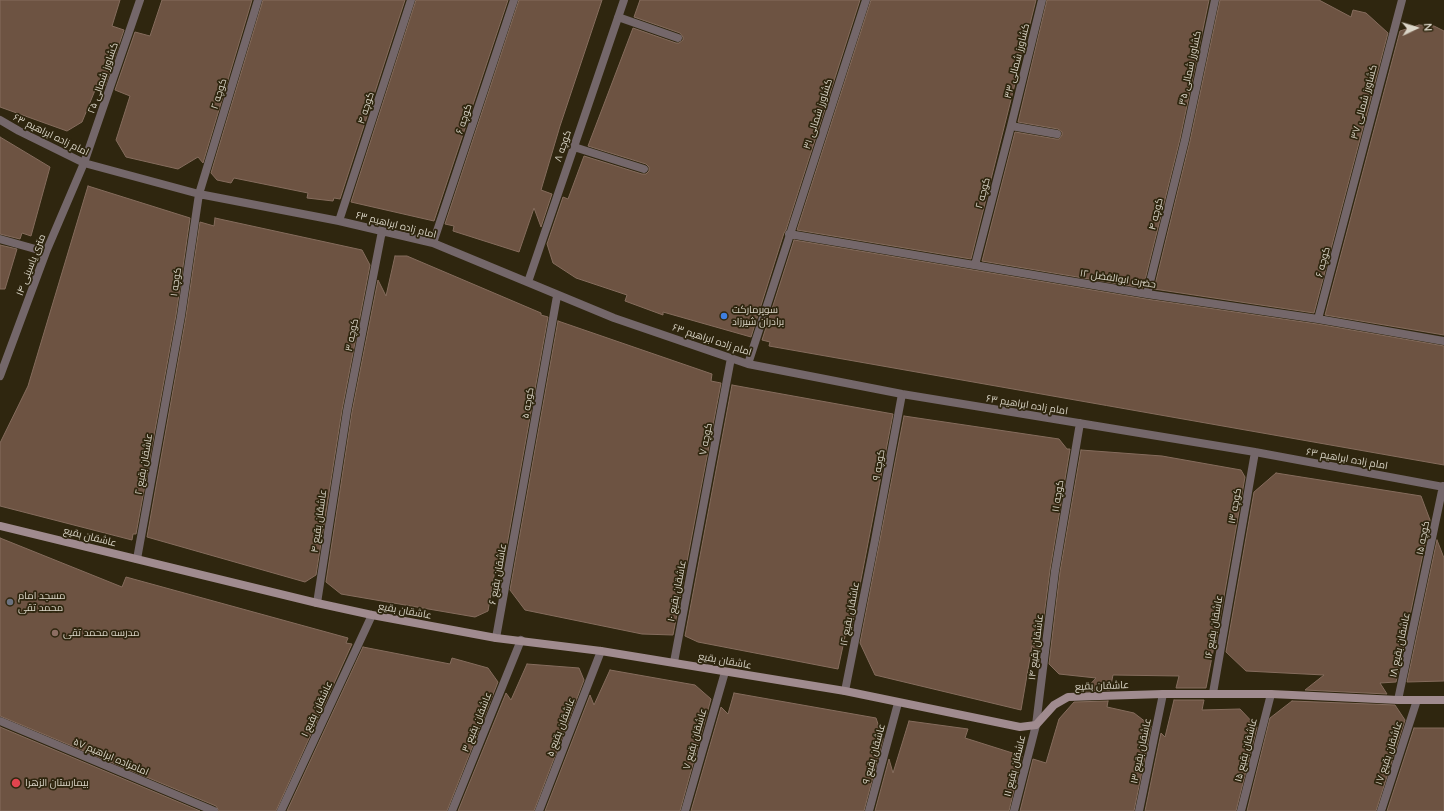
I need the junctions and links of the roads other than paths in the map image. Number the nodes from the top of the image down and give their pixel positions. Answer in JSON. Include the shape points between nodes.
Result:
{"nodes":[{"id":1,"x":140,"y":0,"type":"edge"},
{"id":2,"x":258,"y":0,"type":"edge"},
{"id":3,"x":411,"y":0,"type":"edge"},
{"id":4,"x":514,"y":0,"type":"edge"},
{"id":5,"x":624,"y":0,"type":"edge"},
{"id":6,"x":866,"y":0,"type":"edge"},
{"id":7,"x":1042,"y":0,"type":"edge"},
{"id":8,"x":1215,"y":0,"type":"edge"},
{"id":9,"x":1402,"y":0,"type":"edge"},
{"id":10,"x":618,"y":17,"type":"junction"},
{"id":11,"x":678,"y":38,"type":"dead end"},
{"id":12,"x":0,"y":120,"type":"edge"},
{"id":13,"x":1011,"y":126,"type":"junction"},
{"id":14,"x":1057,"y":134,"type":"dead end"},
{"id":15,"x":1185,"y":140,"type":"joint"},
{"id":16,"x":574,"y":147,"type":"junction"},
{"id":17,"x":84,"y":163,"type":"junction"},
{"id":18,"x":644,"y":169,"type":"dead end"},
{"id":19,"x":198,"y":194,"type":"junction"},
{"id":20,"x":1347,"y":209,"type":"joint"},
{"id":21,"x":339,"y":221,"type":"junction"},
{"id":22,"x":382,"y":231,"type":"junction"},
{"id":23,"x":789,"y":234,"type":"junction"},
{"id":24,"x":0,"y":239,"type":"edge"},
{"id":25,"x":433,"y":243,"type":"junction"},
{"id":26,"x":46,"y":252,"type":"junction"},
{"id":27,"x":975,"y":265,"type":"junction"},
{"id":28,"x":528,"y":282,"type":"junction"},
{"id":29,"x":1147,"y":294,"type":"junction"},
{"id":30,"x":557,"y":296,"type":"junction"},
{"id":31,"x":1318,"y":319,"type":"junction"},
{"id":32,"x":1444,"y":341,"type":"edge"},
{"id":33,"x":731,"y":358,"type":"junction"},
{"id":34,"x":748,"y":364,"type":"junction"},
{"id":35,"x":170,"y":373,"type":"joint"},
{"id":36,"x":0,"y":376,"type":"edge"},
{"id":37,"x":902,"y":394,"type":"junction"},
{"id":38,"x":1080,"y":423,"type":"junction"},
{"id":39,"x":341,"y":442,"type":"joint"},
{"id":40,"x":1255,"y":452,"type":"junction"},
{"id":41,"x":1444,"y":487,"type":"edge"},
{"id":42,"x":519,"y":514,"type":"joint"},
{"id":43,"x":700,"y":524,"type":"joint"},
{"id":44,"x":0,"y":526,"type":"edge"},
{"id":45,"x":875,"y":540,"type":"joint"},
{"id":46,"x":137,"y":559,"type":"junction"},
{"id":47,"x":1235,"y":564,"type":"joint"},
{"id":48,"x":1055,"y":571,"type":"joint"},
{"id":49,"x":1422,"y":594,"type":"joint"},
{"id":50,"x":317,"y":603,"type":"junction"},
{"id":51,"x":372,"y":615,"type":"junction"},
{"id":52,"x":496,"y":638,"type":"junction"},
{"id":53,"x":521,"y":640,"type":"junction"},
{"id":54,"x":601,"y":651,"type":"junction"},
{"id":55,"x":674,"y":662,"type":"junction"},
{"id":56,"x":725,"y":672,"type":"junction"},
{"id":57,"x":845,"y":691,"type":"junction"},
{"id":58,"x":1213,"y":693,"type":"junction"},
{"id":59,"x":1164,"y":694,"type":"junction"},
{"id":60,"x":1271,"y":694,"type":"junction"},
{"id":61,"x":1398,"y":700,"type":"junction"},
{"id":62,"x":1416,"y":700,"type":"junction"},
{"id":63,"x":1444,"y":700,"type":"edge"},
{"id":64,"x":898,"y":703,"type":"junction"},
{"id":65,"x":0,"y":721,"type":"edge"},
{"id":66,"x":1036,"y":725,"type":"junction"},
{"id":67,"x":214,"y":811,"type":"edge"},
{"id":68,"x":281,"y":811,"type":"edge"},
{"id":69,"x":452,"y":811,"type":"edge"},
{"id":70,"x":539,"y":811,"type":"edge"},
{"id":71,"x":685,"y":811,"type":"edge"},
{"id":72,"x":869,"y":811,"type":"edge"},
{"id":73,"x":1014,"y":811,"type":"edge"},
{"id":74,"x":1138,"y":811,"type":"edge"},
{"id":75,"x":1241,"y":811,"type":"edge"},
{"id":76,"x":1381,"y":811,"type":"edge"}],
"edges":[{"from":1,"to":17,"type":"street","name":"کشاورز شمالی ۲۵"},
{"from":2,"to":19,"type":"street","name":"کوچه ۲"},
{"from":3,"to":21,"type":"street","name":"کوچه ۴"},
{"from":4,"to":25,"type":"street","name":"کوچه ۶"},
{"from":5,"to":10,"type":"street","name":"کوچه ۸"},
{"from":6,"to":23,"type":"street","name":"کشاورز شمالی ۳۱"},
{"from":7,"to":13,"type":"street","name":"کشاورز شمالی ۳۳"},
{"from":8,"to":15,"type":"street","name":"کشاورز شمالی ۳۵"},
{"from":9,"to":20,"type":"street","name":"کشاورز شمالی ۳۷"},
{"from":10,"to":11,"type":"street"},
{"from":10,"to":16,"type":"street","name":"کوچه ۸"},
{"from":12,"to":17,"type":"street","name":"امام زاده ابراهیم ۶۳","via":[[19,132]]},
{"from":13,"to":14,"type":"street"},
{"from":13,"to":27,"type":"street","name":"کوچه ۲"},
{"from":15,"to":29,"type":"street","name":"کوچه ۴"},
{"from":16,"to":18,"type":"street"},
{"from":16,"to":28,"type":"street","name":"کوچه ۸"},
{"from":17,"to":19,"type":"street","name":"امام زاده ابراهیم ۶۳"},
{"from":17,"to":26,"type":"street","name":"۱۴ متری یاسینی"},
{"from":19,"to":21,"type":"street","name":"امام زاده ابراهیم ۶۳"},
{"from":19,"to":35,"type":"street","name":"کوچه ۱","via":[[181,316]]},
{"from":20,"to":31,"type":"street","name":"کوچه ۶"},
{"from":21,"to":22,"type":"street","name":"امام زاده ابراهیم ۶۳"},
{"from":22,"to":25,"type":"street","name":"امام زاده ابراهیم ۶۳"},
{"from":22,"to":39,"type":"street","name":"کوچه ۳"},
{"from":23,"to":27,"type":"street","name":"حضرت ابوالفضل ۱۲"},
{"from":23,"to":34,"type":"street","name":"کشاورز شمالی ۳۱"},
{"from":24,"to":26,"type":"street"},
{"from":25,"to":28,"type":"street","name":"امام زاده ابراهیم ۶۳"},
{"from":26,"to":36,"type":"street","name":"۱۴ متری یاسینی"},
{"from":27,"to":29,"type":"street","name":"حضرت ابوالفضل ۱۲"},
{"from":28,"to":30,"type":"street","name":"امام زاده ابراهیم ۶۳"},
{"from":29,"to":31,"type":"street","name":"حضرت ابوالفضل ۱۲"},
{"from":30,"to":33,"type":"street","name":"امام زاده ابراهیم ۶۳"},
{"from":30,"to":42,"type":"street","name":"کوچه ۵"},
{"from":31,"to":32,"type":"street","name":"حضرت ابوالفضل ۱۲"},
{"from":33,"to":34,"type":"street","name":"امام زاده ابراهیم ۶۳"},
{"from":33,"to":43,"type":"street","name":"کوچه ۷"},
{"from":34,"to":37,"type":"street","name":"امام زاده ابراهیم ۶۳"},
{"from":35,"to":46,"type":"street","name":"عاشقان بقیع ۲"},
{"from":37,"to":38,"type":"street","name":"امام زاده ابراهیم ۶۳"},
{"from":37,"to":45,"type":"street","name":"کوچه ۹"},
{"from":38,"to":40,"type":"street","name":"امام زاده ابراهیم ۶۳"},
{"from":38,"to":48,"type":"street","name":"کوچه ۱۱"},
{"from":39,"to":50,"type":"street","name":"عاشقان بقیع ۴"},
{"from":40,"to":41,"type":"street","name":"امام زاده ابراهیم ۶۳"},
{"from":40,"to":47,"type":"street","name":"کوچه ۱۳"},
{"from":41,"to":49,"type":"street","name":"کوچه ۱۵"},
{"from":42,"to":52,"type":"street","name":"عاشقان بقیع ۶"},
{"from":43,"to":55,"type":"street","name":"عاشقان بقیع ۱۰"},
{"from":44,"to":46,"type":"street","name":"عاشقان بقیع"},
{"from":45,"to":57,"type":"street","name":"عاشقان بقیع ۱۲"},
{"from":46,"to":50,"type":"street","name":"عاشقان بقیع"},
{"from":47,"to":58,"type":"street","name":"عاشقان بقیع ۱۶"},
{"from":48,"to":66,"type":"street","name":"عاشقان بقیع ۱۴"},
{"from":49,"to":61,"type":"street","name":"عاشقان بقیع ۱۸"},
{"from":50,"to":51,"type":"street","name":"عاشقان بقیع"},
{"from":51,"to":52,"type":"street","name":"عاشقان بقیع"},
{"from":51,"to":68,"type":"street","name":"عاشقان بقیع ۱"},
{"from":52,"to":53,"type":"street","name":"عاشقان بقیع"},
{"from":53,"to":54,"type":"street","name":"عاشقان بقیع"},
{"from":53,"to":69,"type":"street","name":"عاشقان بقیع ۳"},
{"from":54,"to":55,"type":"street","name":"عاشقان بقیع"},
{"from":54,"to":70,"type":"street","name":"عاشقان بقیع ۵"},
{"from":55,"to":56,"type":"street","name":"عاشقان بقیع"},
{"from":56,"to":57,"type":"street","name":"عاشقان بقیع"},
{"from":56,"to":71,"type":"street","name":"عاشقان بقیع ۷"},
{"from":57,"to":64,"type":"street","name":"عاشقان بقیع"},
{"from":58,"to":59,"type":"street","name":"عاشقان بقیع"},
{"from":58,"to":60,"type":"street","name":"عاشقان بقیع"},
{"from":59,"to":66,"type":"street","name":"عاشقان بقیع","via":[[1068,697],[1054,705]]},
{"from":59,"to":74,"type":"street","name":"عاشقان بقیع ۱۳"},
{"from":60,"to":61,"type":"street","name":"عاشقان بقیع"},
{"from":60,"to":75,"type":"street","name":"عاشقان بقیع ۱۵"},
{"from":61,"to":62,"type":"street","name":"عاشقان بقیع"},
{"from":62,"to":63,"type":"street","name":"عاشقان بقیع"},
{"from":62,"to":76,"type":"street","name":"عاشقان بقیع ۱۷"},
{"from":64,"to":66,"type":"street","name":"عاشقان بقیع","via":[[1020,728]]},
{"from":64,"to":72,"type":"street","name":"عاشقان بقیع ۹"},
{"from":65,"to":67,"type":"street","name":"امامزاده ابراهیم ۵۷"},
{"from":66,"to":73,"type":"street","name":"عاشقان بقیع ۱۱"}]}
